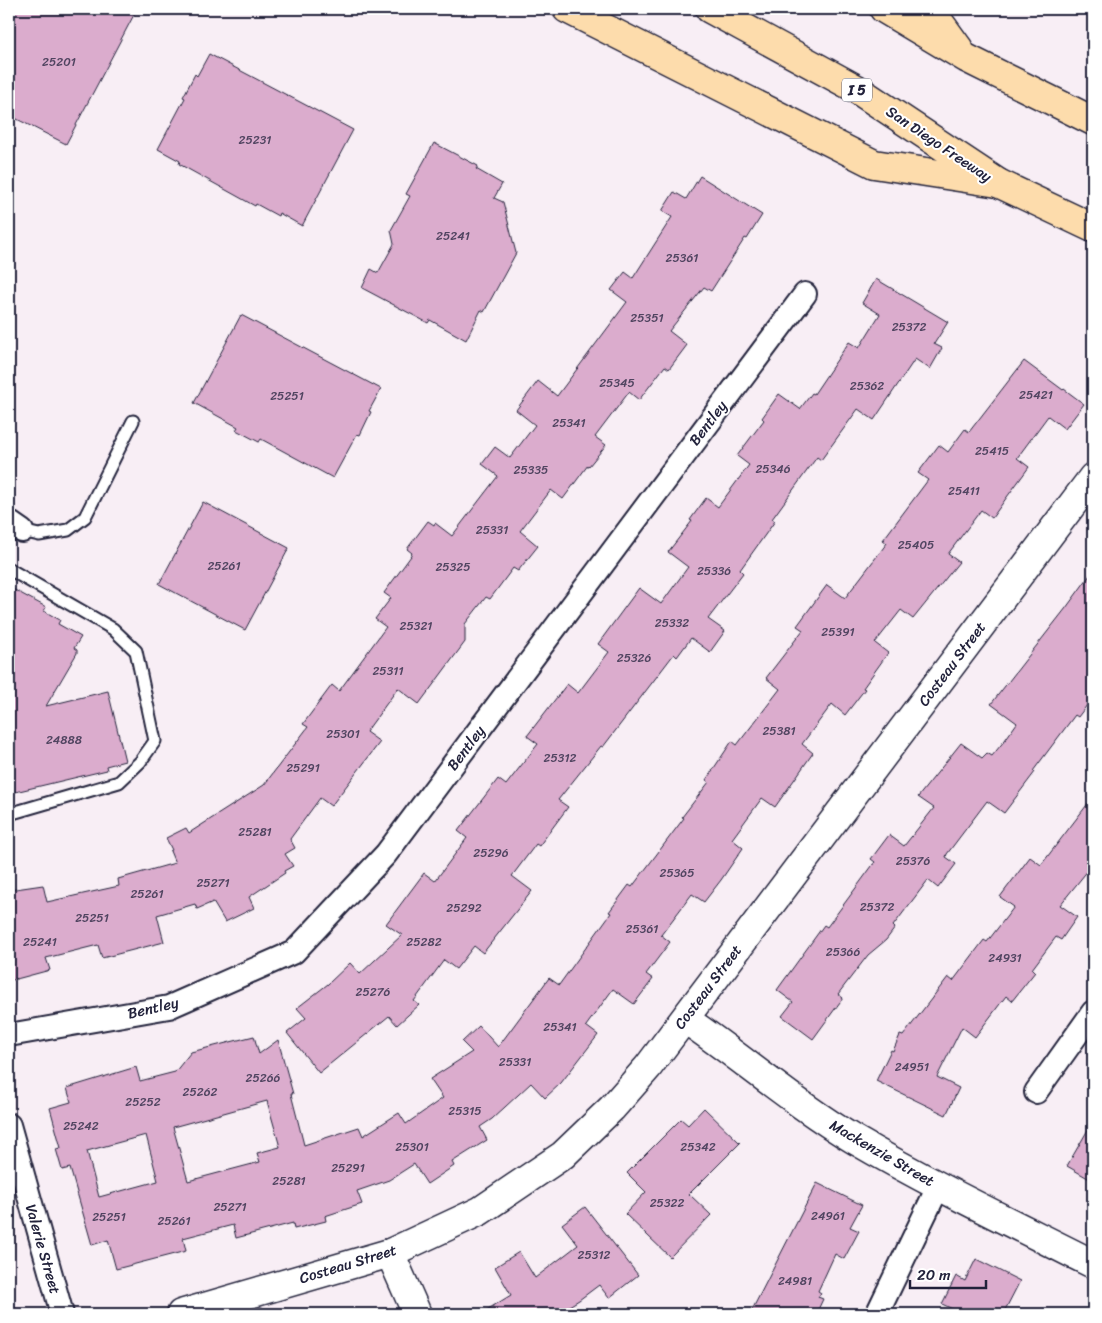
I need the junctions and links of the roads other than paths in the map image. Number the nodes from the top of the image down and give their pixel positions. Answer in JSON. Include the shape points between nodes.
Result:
{"nodes":[{"id":1,"x":567,"y":9,"type":"edge"},
{"id":2,"x":710,"y":9,"type":"edge"},
{"id":3,"x":884,"y":9,"type":"edge"},
{"id":4,"x":930,"y":9,"type":"edge"},
{"id":5,"x":966,"y":58,"type":"junction"},
{"id":6,"x":1093,"y":120,"type":"edge"},
{"id":7,"x":998,"y":183,"type":"junction"},
{"id":8,"x":1093,"y":228,"type":"edge"},
{"id":9,"x":805,"y":294,"type":"dead end"},
{"id":10,"x":132,"y":421,"type":"dead end"},
{"id":11,"x":1093,"y":477,"type":"edge"},
{"id":12,"x":15,"y":527,"type":"edge"},
{"id":13,"x":9,"y":569,"type":"edge"},
{"id":14,"x":9,"y":814,"type":"edge"},
{"id":15,"x":1093,"y":1012,"type":"edge"},
{"id":16,"x":685,"y":1019,"type":"junction"},
{"id":17,"x":9,"y":1035,"type":"edge"},
{"id":18,"x":1036,"y":1092,"type":"dead end"},
{"id":19,"x":9,"y":1125,"type":"edge"},
{"id":20,"x":938,"y":1185,"type":"junction"},
{"id":21,"x":390,"y":1253,"type":"junction"},
{"id":22,"x":1093,"y":1264,"type":"edge"},
{"id":23,"x":62,"y":1314,"type":"edge"},
{"id":24,"x":181,"y":1314,"type":"edge"},
{"id":25,"x":417,"y":1314,"type":"edge"},
{"id":26,"x":877,"y":1314,"type":"edge"}],
"edges":[{"from":1,"to":7,"type":"highway","via":[[874,164]]},
{"from":2,"to":7,"type":"highway","name":"San Diego Freeway","number":"I 5","via":[[855,88]]},
{"from":3,"to":5,"type":"highway"},
{"from":4,"to":5,"type":"highway"},
{"from":5,"to":6,"type":"highway"},
{"from":7,"to":8,"type":"highway","name":"San Diego Freeway","number":"I 5"},
{"from":9,"to":17,"type":"street","name":"Bentley","via":[[386,854],[294,952],[169,1007]]},
{"from":10,"to":12,"type":"lane","via":[[85,517],[68,530],[40,535]]},
{"from":11,"to":16,"type":"street","name":"Costeau Street"},
{"from":13,"to":14,"type":"lane","via":[[113,629],[136,651],[155,741],[140,762],[119,782]]},
{"from":15,"to":18,"type":"street"},
{"from":16,"to":20,"type":"street","name":"Mackenzie Street","via":[[847,1135]]},
{"from":16,"to":21,"type":"street","name":"Costeau Street","via":[[612,1108],[563,1155],[480,1211]]},
{"from":19,"to":23,"type":"street","name":"Valerie Street"},
{"from":20,"to":22,"type":"street","name":"Mackenzie Street"},
{"from":20,"to":26,"type":"street"},
{"from":21,"to":24,"type":"street","name":"Costeau Street"},
{"from":21,"to":25,"type":"street"}]}
